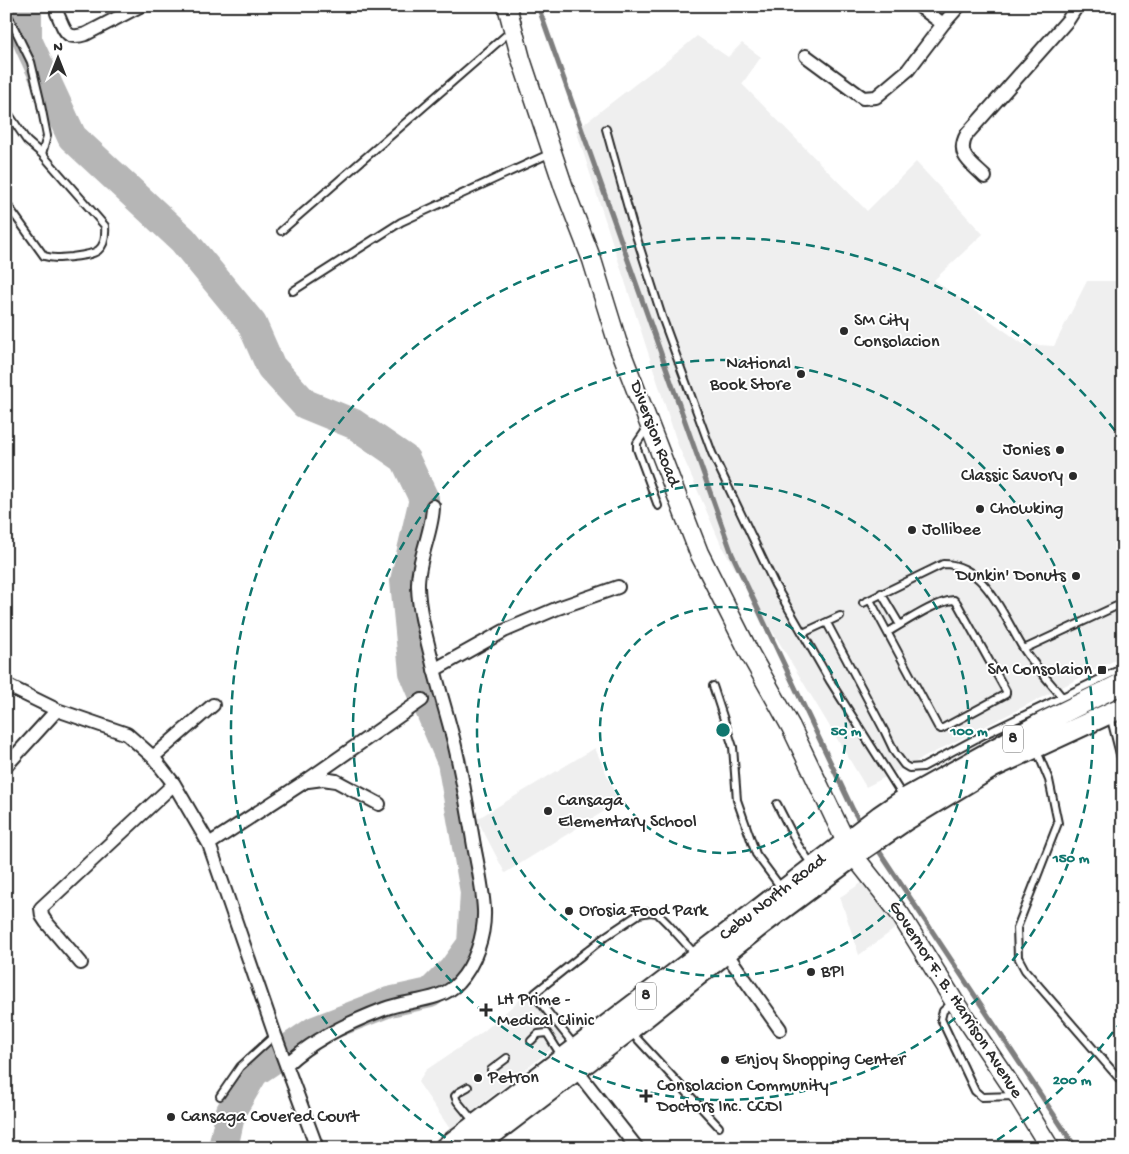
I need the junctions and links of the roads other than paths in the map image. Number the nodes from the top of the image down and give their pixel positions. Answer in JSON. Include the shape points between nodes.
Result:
{"nodes":[{"id":1,"x":140,"y":6,"type":"edge"},
{"id":2,"x":507,"y":6,"type":"edge"},
{"id":3,"x":919,"y":6,"type":"edge"},
{"id":4,"x":959,"y":6,"type":"edge"},
{"id":5,"x":1076,"y":6,"type":"edge"},
{"id":6,"x":6,"y":11,"type":"edge"},
{"id":7,"x":57,"y":13,"type":"dead end"},
{"id":8,"x":942,"y":24,"type":"junction"},
{"id":9,"x":513,"y":30,"type":"junction"},
{"id":10,"x":806,"y":56,"type":"dead end"},
{"id":11,"x":6,"y":110,"type":"edge"},
{"id":12,"x":606,"y":129,"type":"dead end"},
{"id":13,"x":552,"y":152,"type":"junction"},
{"id":14,"x":42,"y":154,"type":"junction"},
{"id":15,"x":985,"y":177,"type":"dead end"},
{"id":16,"x":6,"y":203,"type":"edge"},
{"id":17,"x":282,"y":231,"type":"dead end"},
{"id":18,"x":293,"y":291,"type":"dead end"},
{"id":19,"x":650,"y":424,"type":"junction"},
{"id":20,"x":433,"y":506,"type":"dead end"},
{"id":21,"x":658,"y":506,"type":"dead end"},
{"id":22,"x":618,"y":587,"type":"dead end"},
{"id":23,"x":881,"y":593,"type":"junction"},
{"id":24,"x":870,"y":600,"type":"junction"},
{"id":25,"x":863,"y":603,"type":"dead end"},
{"id":26,"x":1123,"y":603,"type":"edge"},
{"id":27,"x":840,"y":616,"type":"dead end"},
{"id":28,"x":827,"y":623,"type":"junction"},
{"id":29,"x":900,"y":625,"type":"junction"},
{"id":30,"x":888,"y":632,"type":"junction"},
{"id":31,"x":804,"y":633,"type":"junction"},
{"id":32,"x":1024,"y":649,"type":"junction"},
{"id":33,"x":1123,"y":668,"type":"edge"},
{"id":34,"x":434,"y":670,"type":"junction"},
{"id":35,"x":1123,"y":683,"type":"edge"},
{"id":36,"x":6,"y":685,"type":"edge"},
{"id":37,"x":713,"y":686,"type":"dead end"},
{"id":38,"x":1062,"y":697,"type":"junction"},
{"id":39,"x":422,"y":700,"type":"dead end"},
{"id":40,"x":213,"y":705,"type":"dead end"},
{"id":41,"x":57,"y":710,"type":"junction"},
{"id":42,"x":1116,"y":710,"type":"edge"},
{"id":43,"x":1035,"y":748,"type":"junction"},
{"id":44,"x":153,"y":757,"type":"junction"},
{"id":45,"x":6,"y":766,"type":"edge"},
{"id":46,"x":1123,"y":766,"type":"edge"},
{"id":47,"x":306,"y":781,"type":"junction"},
{"id":48,"x":174,"y":784,"type":"junction"},
{"id":49,"x":905,"y":800,"type":"junction"},
{"id":50,"x":379,"y":804,"type":"dead end"},
{"id":51,"x":777,"y":804,"type":"dead end"},
{"id":52,"x":885,"y":823,"type":"junction"},
{"id":53,"x":209,"y":844,"type":"junction"},
{"id":54,"x":854,"y":846,"type":"junction"},
{"id":55,"x":813,"y":867,"type":"junction"},
{"id":56,"x":783,"y":890,"type":"junction"},
{"id":57,"x":726,"y":953,"type":"junction"},
{"id":58,"x":697,"y":957,"type":"junction"},
{"id":59,"x":81,"y":963,"type":"dead end"},
{"id":60,"x":954,"y":1001,"type":"junction"},
{"id":61,"x":780,"y":1029,"type":"dead end"},
{"id":62,"x":629,"y":1030,"type":"junction"},
{"id":63,"x":276,"y":1039,"type":"junction"},
{"id":64,"x":531,"y":1041,"type":"dead end"},
{"id":65,"x":507,"y":1058,"type":"dead end"},
{"id":66,"x":572,"y":1059,"type":"junction"},
{"id":67,"x":285,"y":1062,"type":"junction"},
{"id":68,"x":491,"y":1070,"type":"dead end"},
{"id":69,"x":1123,"y":1082,"type":"edge"},
{"id":70,"x":468,"y":1087,"type":"dead end"},
{"id":71,"x":220,"y":1096,"type":"dead end"},
{"id":72,"x":1018,"y":1096,"type":"junction"},
{"id":73,"x":476,"y":1124,"type":"junction"},
{"id":74,"x":719,"y":1128,"type":"dead end"},
{"id":75,"x":317,"y":1148,"type":"edge"},
{"id":76,"x":445,"y":1148,"type":"edge"},
{"id":77,"x":474,"y":1148,"type":"edge"},
{"id":78,"x":637,"y":1148,"type":"edge"},
{"id":79,"x":1050,"y":1148,"type":"edge"}],
"edges":[{"from":1,"to":7,"type":"street","via":[[78,37],[68,35]]},
{"from":2,"to":9,"type":"street","name":"Diversion Road"},
{"from":3,"to":8,"type":"street"},
{"from":4,"to":8,"type":"street"},
{"from":5,"to":15,"type":"street","via":[[1068,20],[967,134],[962,148],[965,158]]},
{"from":6,"to":14,"type":"lane","via":[[31,62],[47,136]]},
{"from":8,"to":10,"type":"street","via":[[908,70],[876,97],[863,98]]},
{"from":9,"to":13,"type":"street","name":"Diversion Road"},
{"from":9,"to":17,"type":"lane"},
{"from":11,"to":14,"type":"lane","via":[[27,141]]},
{"from":12,"to":31,"type":"lane","via":[[662,317],[712,453],[775,585]]},
{"from":13,"to":18,"type":"lane","via":[[401,222]]},
{"from":13,"to":19,"type":"street","name":"Diversion Road","via":[[592,260],[617,341]]},
{"from":14,"to":16,"type":"lane","via":[[105,226],[105,241],[101,249],[90,256],[53,259],[44,256]]},
{"from":19,"to":21,"type":"lane","via":[[637,443],[637,449]]},
{"from":19,"to":54,"type":"street","name":"Diversion Road","via":[[699,553]]},
{"from":20,"to":34,"type":"street","via":[[418,586]]},
{"from":22,"to":34,"type":"street","via":[[504,631]]},
{"from":23,"to":24,"type":"lane"},
{"from":23,"to":29,"type":"lane"},
{"from":23,"to":32,"type":"lane","via":[[943,564],[954,564],[979,580],[1002,610]]},
{"from":24,"to":25,"type":"lane"},
{"from":24,"to":30,"type":"lane"},
{"from":26,"to":32,"type":"lane"},
{"from":27,"to":28,"type":"lane"},
{"from":28,"to":31,"type":"lane"},
{"from":28,"to":38,"type":"lane","via":[[895,753],[909,768],[923,767]]},
{"from":29,"to":30,"type":"lane"},
{"from":29,"to":30,"type":"lane","via":[[954,600],[1006,691],[1004,696],[941,729],[924,710]]},
{"from":31,"to":49,"type":"lane","via":[[830,681]]},
{"from":32,"to":38,"type":"lane"},
{"from":33,"to":38,"type":"lane"},
{"from":34,"to":67,"type":"street","via":[[465,796],[484,910],[482,933],[471,967],[453,988],[437,996],[384,1009],[302,1050]]},
{"from":35,"to":49,"type":"main road","name":"Cebu North Road","number":"8","via":[[1044,722]]},
{"from":36,"to":41,"type":"street"},
{"from":37,"to":56,"type":"lane","via":[[733,747],[736,800],[756,854]]},
{"from":39,"to":47,"type":"street"},
{"from":40,"to":44,"type":"street"},
{"from":41,"to":44,"type":"street","via":[[127,734]]},
{"from":41,"to":45,"type":"street"},
{"from":42,"to":43,"type":"main road","name":"Cebu North Road","number":"8"},
{"from":42,"to":46,"type":"lane"},
{"from":43,"to":52,"type":"main road","name":"Cebu North Road","number":"8"},
{"from":43,"to":69,"type":"lane","via":[[1049,780],[1058,823],[1017,928],[1018,957],[1025,970]]},
{"from":44,"to":48,"type":"street"},
{"from":47,"to":50,"type":"street","via":[[336,781]]},
{"from":47,"to":53,"type":"street"},
{"from":48,"to":53,"type":"street"},
{"from":48,"to":59,"type":"street","via":[[41,908],[46,922]]},
{"from":49,"to":52,"type":"main road","name":"Cebu North Road","number":"8"},
{"from":51,"to":55,"type":"lane"},
{"from":52,"to":54,"type":"main road","name":"Cebu North Road","number":"8"},
{"from":53,"to":63,"type":"street"},
{"from":54,"to":55,"type":"main road","name":"Cebu North Road","number":"8"},
{"from":54,"to":57,"type":"main road","name":"Cebu North Road","number":"8"},
{"from":54,"to":60,"type":"street","name":"Governor F. B. Harrison Avenue"},
{"from":55,"to":56,"type":"main road","name":"Cebu North Road","number":"8"},
{"from":56,"to":58,"type":"main road","name":"Cebu North Road","number":"8"},
{"from":57,"to":61,"type":"street"},
{"from":57,"to":62,"type":"main road","name":"Cebu North Road","number":"8"},
{"from":58,"to":66,"type":"main road","name":"Cebu North Road","number":"8"},
{"from":58,"to":66,"type":"lane","via":[[657,913],[639,914],[535,992]]},
{"from":60,"to":72,"type":"street","name":"Governor F. B. Harrison Avenue"},
{"from":60,"to":72,"type":"lane","via":[[942,1011],[941,1019],[975,1091],[982,1098]]},
{"from":62,"to":66,"type":"main road","name":"Cebu North Road","number":"8"},
{"from":62,"to":74,"type":"lane"},
{"from":63,"to":67,"type":"street"},
{"from":63,"to":71,"type":"lane","via":[[240,1067]]},
{"from":64,"to":66,"type":"lane","via":[[538,1034],[546,1033]]},
{"from":65,"to":68,"type":"lane"},
{"from":66,"to":73,"type":"main road","name":"Cebu North Road","number":"8"},
{"from":66,"to":77,"type":"main road","name":"Cebu North Road","number":"8"},
{"from":66,"to":78,"type":"street"},
{"from":67,"to":75,"type":"street"},
{"from":70,"to":73,"type":"lane","via":[[455,1096]]},
{"from":72,"to":79,"type":"street","name":"Governor F. B. Harrison Avenue"},
{"from":73,"to":76,"type":"main road","name":"Cebu North Road","number":"8"}]}
